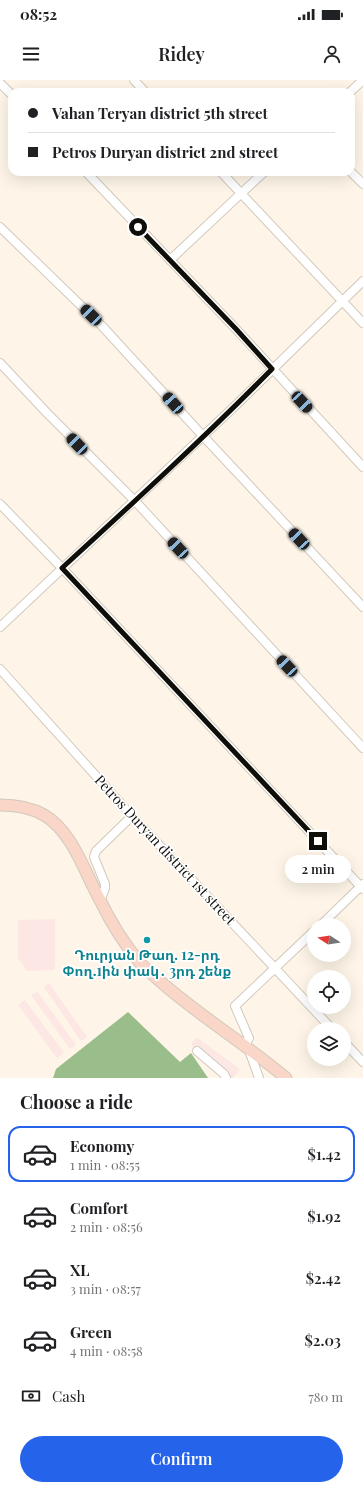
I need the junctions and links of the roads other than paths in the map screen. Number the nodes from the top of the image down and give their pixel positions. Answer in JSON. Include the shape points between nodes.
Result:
{"nodes":[{"id":1,"x":134,"y":80,"type":"edge"},
{"id":2,"x":363,"y":80,"type":"edge"},
{"id":3,"x":0,"y":82,"type":"edge"},
{"id":4,"x":141,"y":88,"type":"edge"},
{"id":5,"x":354,"y":88,"type":"edge"},
{"id":6,"x":8,"y":91,"type":"edge"},
{"id":7,"x":90,"y":176,"type":"edge"},
{"id":8,"x":224,"y":176,"type":"edge"},
{"id":9,"x":260,"y":176,"type":"edge"},
{"id":10,"x":355,"y":176,"type":"edge"},
{"id":11,"x":363,"y":184,"type":"edge"},
{"id":12,"x":241,"y":194,"type":"junction"},
{"id":13,"x":0,"y":227,"type":"edge"},
{"id":14,"x":170,"y":260,"type":"junction"},
{"id":15,"x":363,"y":280,"type":"edge"},
{"id":16,"x":343,"y":301,"type":"junction"},
{"id":17,"x":363,"y":323,"type":"edge"},
{"id":18,"x":0,"y":364,"type":"edge"},
{"id":19,"x":272,"y":369,"type":"junction"},
{"id":20,"x":203,"y":436,"type":"junction"},
{"id":21,"x":363,"y":467,"type":"edge"},
{"id":22,"x":135,"y":501,"type":"junction"},
{"id":23,"x":0,"y":504,"type":"edge"},
{"id":24,"x":62,"y":568,"type":"junction"},
{"id":25,"x":363,"y":607,"type":"edge"},
{"id":26,"x":0,"y":627,"type":"edge"},
{"id":27,"x":0,"y":669,"type":"edge"},
{"id":28,"x":363,"y":748,"type":"edge"},
{"id":29,"x":0,"y":806,"type":"edge"},
{"id":30,"x":132,"y":816,"type":"junction"},
{"id":31,"x":362,"y":887,"type":"edge"},
{"id":32,"x":100,"y":901,"type":"junction"},
{"id":33,"x":328,"y":918,"type":"edge"},
{"id":34,"x":307,"y":938,"type":"edge"},
{"id":35,"x":276,"y":968,"type":"junction"},
{"id":36,"x":326,"y":1022,"type":"edge"},
{"id":37,"x":247,"y":1048,"type":"junction"},
{"id":38,"x":351,"y":1049,"type":"edge"},
{"id":39,"x":197,"y":1051,"type":"dead end"},
{"id":40,"x":363,"y":1062,"type":"edge"},
{"id":41,"x":226,"y":1078,"type":"edge"},
{"id":42,"x":259,"y":1078,"type":"edge"},
{"id":43,"x":286,"y":1078,"type":"edge"}],
"edges":[{"from":1,"to":4,"type":"street"},
{"from":2,"to":5,"type":"street"},
{"from":3,"to":6,"type":"street"},
{"from":7,"to":14,"type":"street"},
{"from":8,"to":12,"type":"street"},
{"from":9,"to":12,"type":"street"},
{"from":10,"to":11,"type":"street"},
{"from":12,"to":14,"type":"street"},
{"from":12,"to":16,"type":"street"},
{"from":13,"to":20,"type":"street","via":[[102,326]]},
{"from":14,"to":19,"type":"street"},
{"from":15,"to":16,"type":"street"},
{"from":16,"to":17,"type":"street"},
{"from":16,"to":19,"type":"street"},
{"from":18,"to":22,"type":"street"},
{"from":19,"to":20,"type":"street"},
{"from":19,"to":21,"type":"street"},
{"from":20,"to":22,"type":"street"},
{"from":20,"to":25,"type":"street"},
{"from":22,"to":24,"type":"street"},
{"from":22,"to":28,"type":"street"},
{"from":23,"to":24,"type":"street"},
{"from":24,"to":26,"type":"street"},
{"from":24,"to":31,"type":"street"},
{"from":27,"to":30,"type":"street","name":"Petros Duryan district 1st street"},
{"from":29,"to":32,"type":"main road","via":[[16,805],[28,808],[45,816],[58,827],[72,845]]},
{"from":30,"to":32,"type":"street","via":[[96,851],[94,857],[105,884]]},
{"from":30,"to":35,"type":"street","name":"Petros Duryan district 1st street"},
{"from":31,"to":33,"type":"street"},
{"from":32,"to":37,"type":"main road","via":[[124,943],[142,965],[192,1008]]},
{"from":34,"to":35,"type":"street"},
{"from":35,"to":36,"type":"street","name":"Petros Duryan district 1st street"},
{"from":35,"to":37,"type":"street","via":[[235,1006],[249,1038]]},
{"from":37,"to":42,"type":"street"},
{"from":37,"to":43,"type":"main road"},
{"from":38,"to":40,"type":"street"},
{"from":39,"to":41,"type":"street"}]}
